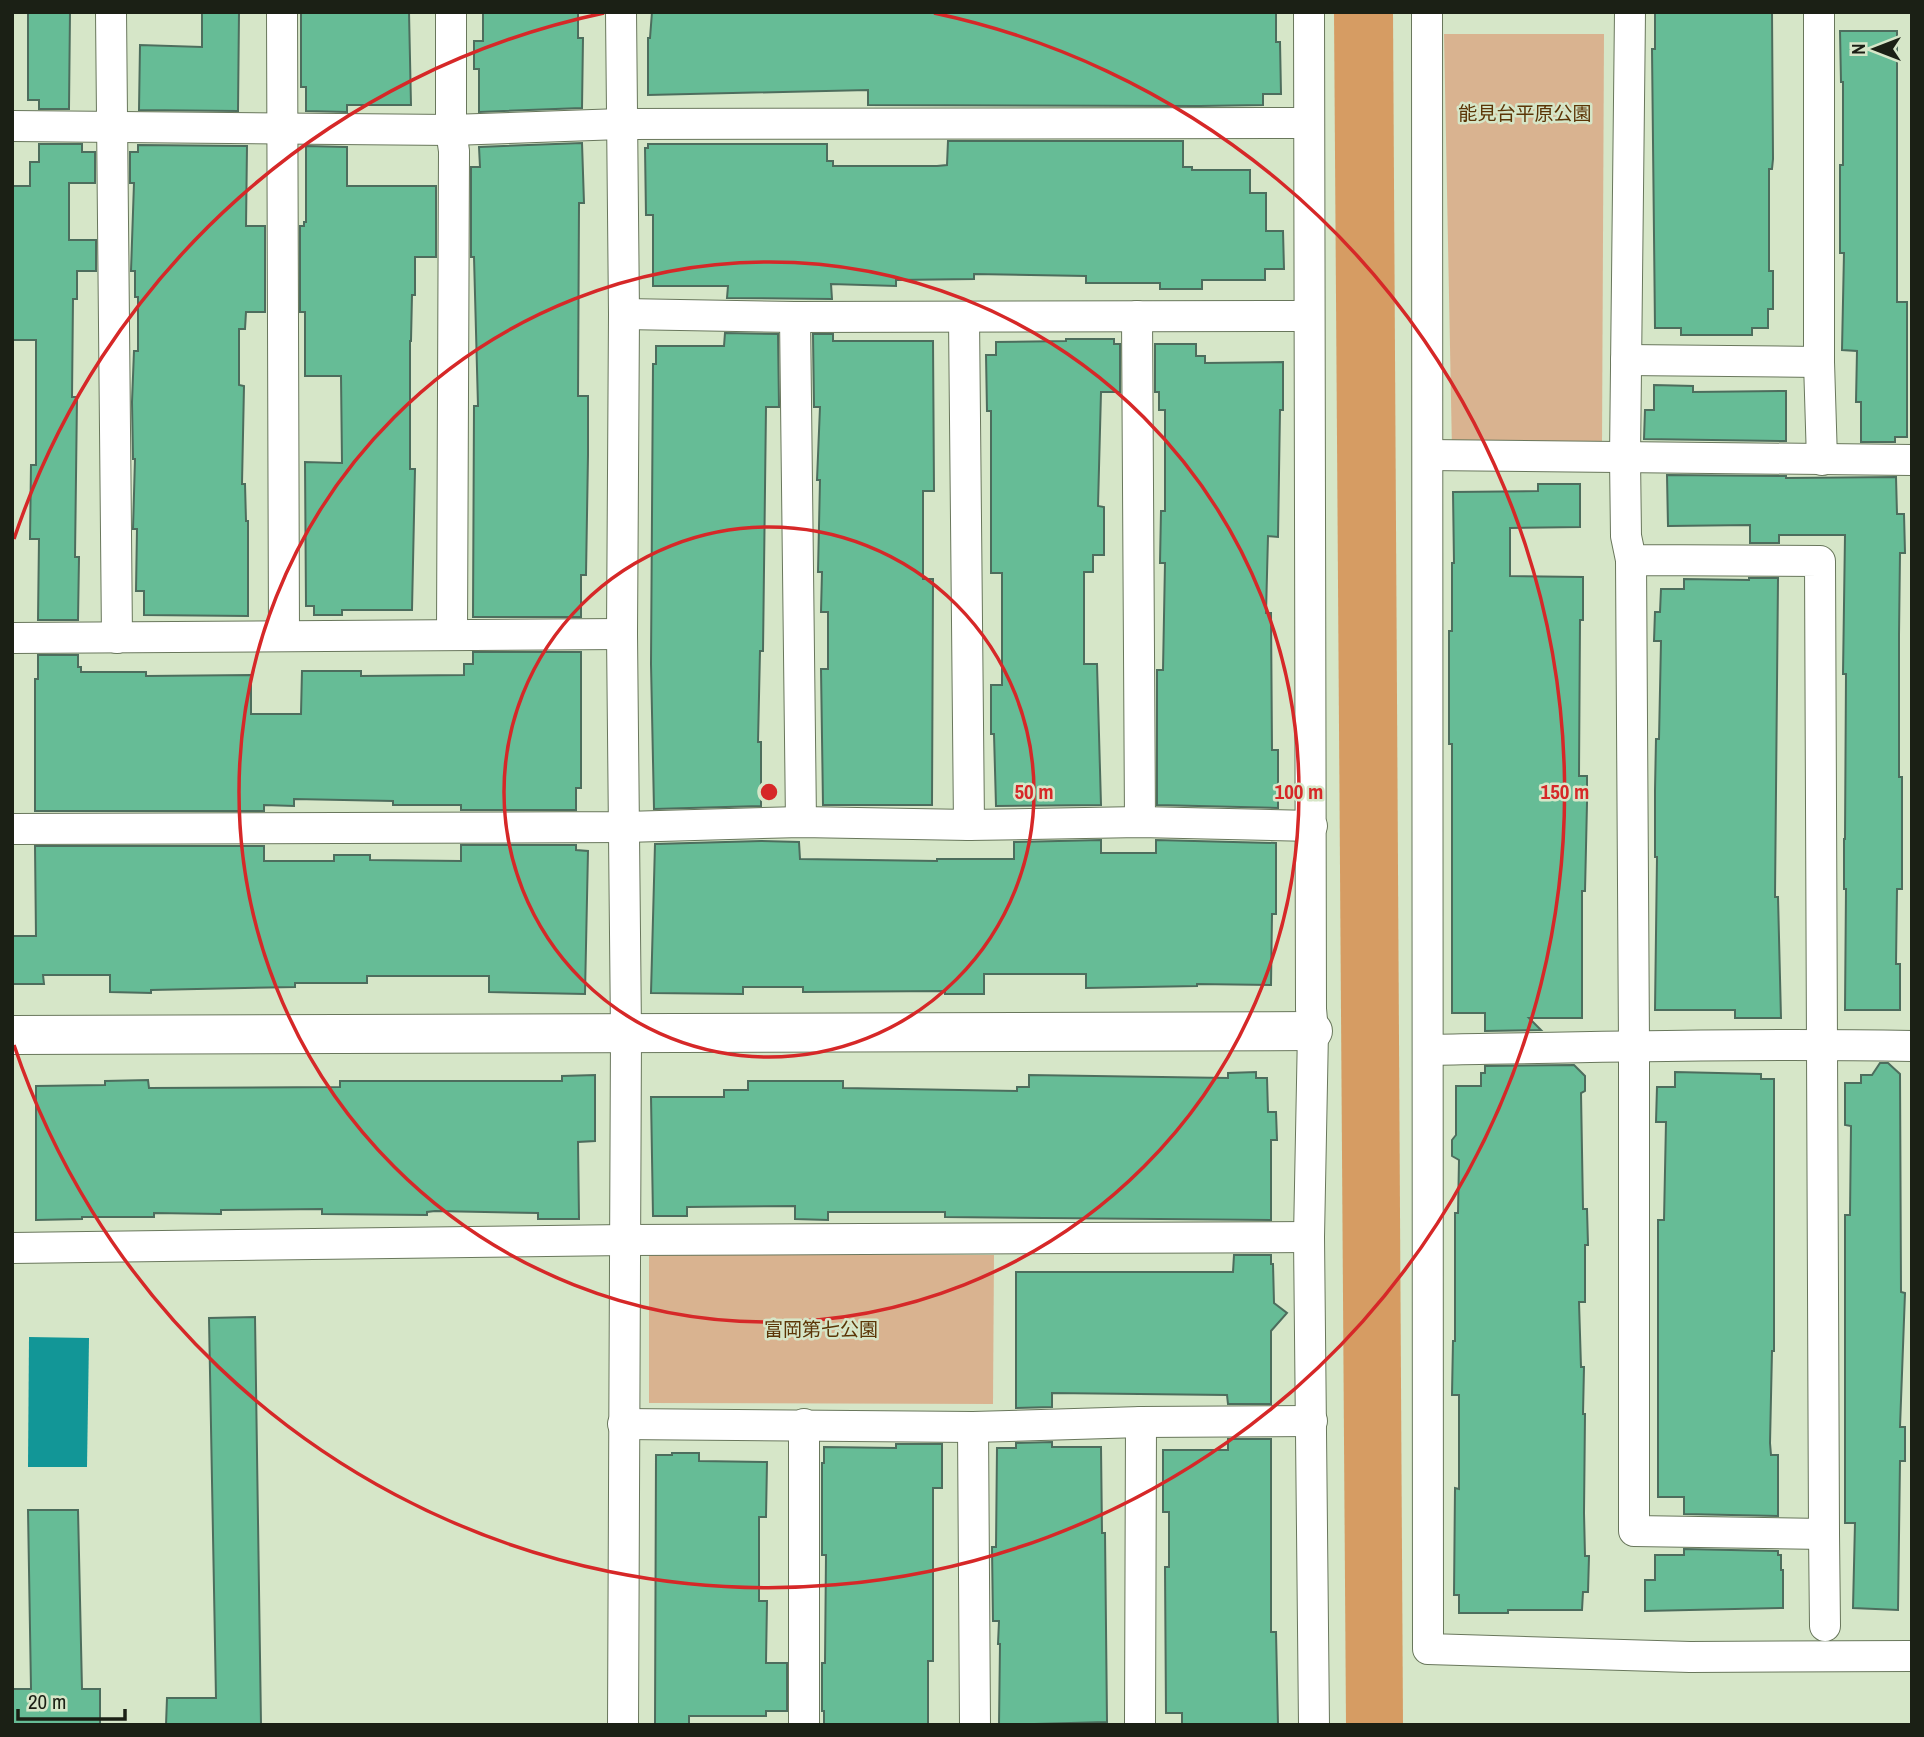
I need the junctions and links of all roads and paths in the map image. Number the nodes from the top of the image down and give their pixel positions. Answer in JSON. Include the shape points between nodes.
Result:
{"nodes":[{"id":1,"x":111,"y":12,"type":"edge"},
{"id":2,"x":282,"y":12,"type":"edge"},
{"id":3,"x":451,"y":12,"type":"edge"},
{"id":4,"x":621,"y":12,"type":"edge"},
{"id":5,"x":1309,"y":12,"type":"edge"},
{"id":6,"x":1427,"y":12,"type":"edge"},
{"id":7,"x":1630,"y":12,"type":"edge"},
{"id":8,"x":1819,"y":12,"type":"edge"},
{"id":9,"x":1309,"y":123,"type":"junction"},
{"id":10,"x":621,"y":124,"type":"junction"},
{"id":11,"x":12,"y":126,"type":"edge"},
{"id":12,"x":111,"y":128,"type":"junction"},
{"id":13,"x":282,"y":130,"type":"junction"},
{"id":14,"x":451,"y":130,"type":"junction"},
{"id":15,"x":624,"y":314,"type":"junction"},
{"id":16,"x":1137,"y":316,"type":"junction"},
{"id":17,"x":1309,"y":316,"type":"junction"},
{"id":18,"x":795,"y":317,"type":"junction"},
{"id":19,"x":964,"y":317,"type":"junction"},
{"id":20,"x":1626,"y":360,"type":"junction"},
{"id":21,"x":1819,"y":362,"type":"junction"},
{"id":22,"x":1427,"y":455,"type":"junction"},
{"id":23,"x":1625,"y":458,"type":"junction"},
{"id":24,"x":1822,"y":460,"type":"junction"},
{"id":25,"x":1912,"y":460,"type":"edge"},
{"id":26,"x":1631,"y":559,"type":"junction"},
{"id":27,"x":622,"y":634,"type":"junction"},
{"id":28,"x":452,"y":635,"type":"junction"},
{"id":29,"x":284,"y":636,"type":"junction"},
{"id":30,"x":12,"y":638,"type":"edge"},
{"id":31,"x":117,"y":638,"type":"junction"},
{"id":32,"x":802,"y":822,"type":"junction"},
{"id":33,"x":1140,"y":822,"type":"junction"},
{"id":34,"x":969,"y":825,"type":"junction"},
{"id":35,"x":1312,"y":826,"type":"junction"},
{"id":36,"x":625,"y":827,"type":"junction"},
{"id":37,"x":12,"y":829,"type":"edge"},
{"id":38,"x":1313,"y":1031,"type":"junction"},
{"id":39,"x":625,"y":1033,"type":"junction"},
{"id":40,"x":12,"y":1035,"type":"edge"},
{"id":41,"x":1821,"y":1044,"type":"junction"},
{"id":42,"x":1634,"y":1045,"type":"junction"},
{"id":43,"x":1912,"y":1046,"type":"edge"},
{"id":44,"x":1429,"y":1050,"type":"junction"},
{"id":45,"x":1309,"y":1237,"type":"junction"},
{"id":46,"x":625,"y":1240,"type":"junction"},
{"id":47,"x":12,"y":1248,"type":"edge"},
{"id":48,"x":1312,"y":1421,"type":"junction"},
{"id":49,"x":1141,"y":1422,"type":"junction"},
{"id":50,"x":623,"y":1424,"type":"junction"},
{"id":51,"x":804,"y":1424,"type":"junction"},
{"id":52,"x":973,"y":1427,"type":"junction"},
{"id":53,"x":1824,"y":1534,"type":"junction"},
{"id":54,"x":1825,"y":1626,"type":"dead end"},
{"id":55,"x":1912,"y":1656,"type":"edge"},
{"id":56,"x":624,"y":1725,"type":"edge"},
{"id":57,"x":804,"y":1725,"type":"edge"},
{"id":58,"x":975,"y":1725,"type":"edge"},
{"id":59,"x":1140,"y":1725,"type":"edge"},
{"id":60,"x":1314,"y":1725,"type":"edge"}],
"edges":[{"from":1,"to":12,"type":"street"},
{"from":2,"to":13,"type":"street"},
{"from":3,"to":14,"type":"street"},
{"from":4,"to":10,"type":"street"},
{"from":5,"to":9,"type":"street"},
{"from":6,"to":22,"type":"street"},
{"from":7,"to":20,"type":"street"},
{"from":8,"to":21,"type":"street"},
{"from":9,"to":10,"type":"street"},
{"from":9,"to":17,"type":"street"},
{"from":10,"to":14,"type":"street"},
{"from":10,"to":15,"type":"street"},
{"from":11,"to":12,"type":"street"},
{"from":12,"to":13,"type":"street"},
{"from":12,"to":31,"type":"street"},
{"from":13,"to":14,"type":"street"},
{"from":13,"to":29,"type":"street"},
{"from":14,"to":28,"type":"street"},
{"from":15,"to":18,"type":"street"},
{"from":15,"to":27,"type":"street"},
{"from":16,"to":17,"type":"street"},
{"from":16,"to":19,"type":"street"},
{"from":16,"to":33,"type":"street"},
{"from":17,"to":35,"type":"street"},
{"from":18,"to":19,"type":"street"},
{"from":18,"to":32,"type":"street"},
{"from":19,"to":34,"type":"street"},
{"from":20,"to":21,"type":"street"},
{"from":20,"to":23,"type":"street"},
{"from":21,"to":24,"type":"street"},
{"from":22,"to":23,"type":"street"},
{"from":22,"to":44,"type":"street"},
{"from":23,"to":24,"type":"street"},
{"from":23,"to":26,"type":"street","via":[[1626,536]]},
{"from":24,"to":25,"type":"street"},
{"from":26,"to":41,"type":"street","via":[[1820,562]]},
{"from":26,"to":42,"type":"street"},
{"from":27,"to":28,"type":"street"},
{"from":27,"to":36,"type":"street"},
{"from":28,"to":29,"type":"street"},
{"from":29,"to":31,"type":"street"},
{"from":30,"to":31,"type":"street"},
{"from":32,"to":34,"type":"street"},
{"from":32,"to":36,"type":"street"},
{"from":33,"to":34,"type":"street"},
{"from":33,"to":35,"type":"street"},
{"from":35,"to":38,"type":"street"},
{"from":36,"to":37,"type":"street"},
{"from":36,"to":39,"type":"street"},
{"from":38,"to":39,"type":"street"},
{"from":38,"to":45,"type":"street"},
{"from":39,"to":40,"type":"street"},
{"from":39,"to":46,"type":"street"},
{"from":41,"to":42,"type":"street"},
{"from":41,"to":43,"type":"street"},
{"from":41,"to":53,"type":"street"},
{"from":42,"to":44,"type":"street"},
{"from":42,"to":53,"type":"street","via":[[1633,1531]]},
{"from":44,"to":55,"type":"street","via":[[1428,1648],[1690,1657]]},
{"from":45,"to":46,"type":"street"},
{"from":45,"to":48,"type":"street"},
{"from":46,"to":47,"type":"street"},
{"from":46,"to":50,"type":"street"},
{"from":48,"to":49,"type":"street"},
{"from":48,"to":60,"type":"street"},
{"from":49,"to":52,"type":"street"},
{"from":49,"to":59,"type":"street"},
{"from":50,"to":51,"type":"street"},
{"from":50,"to":56,"type":"street"},
{"from":51,"to":52,"type":"street"},
{"from":51,"to":57,"type":"street"},
{"from":52,"to":58,"type":"street"},
{"from":53,"to":54,"type":"street"}]}
